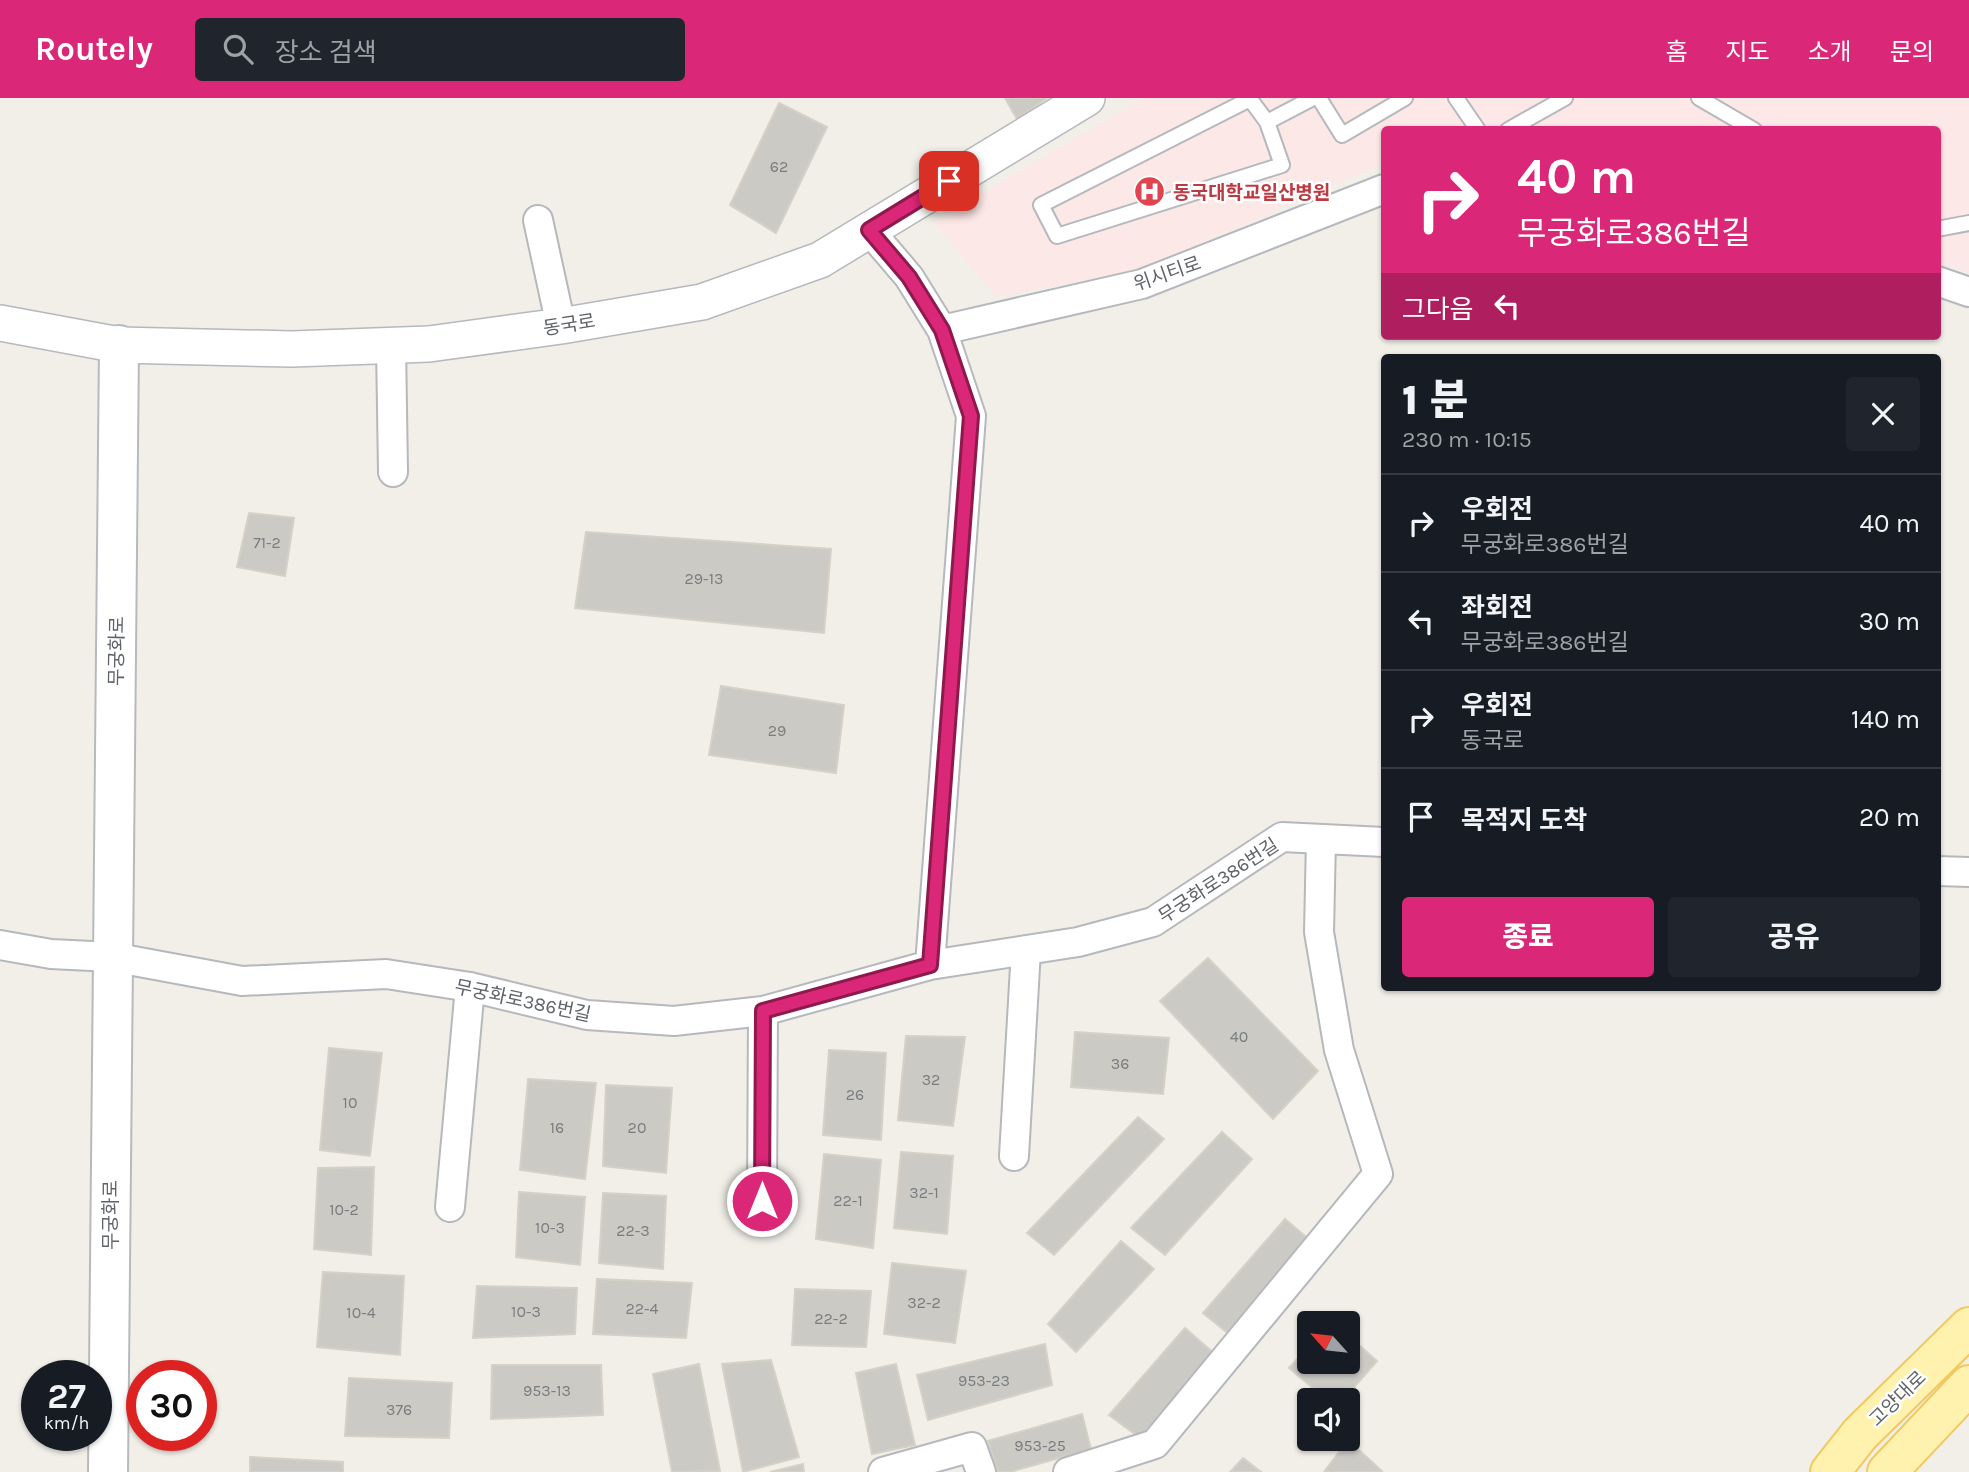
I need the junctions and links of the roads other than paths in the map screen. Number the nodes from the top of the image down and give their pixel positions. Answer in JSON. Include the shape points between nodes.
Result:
{"nodes":[{"id":1,"x":1087,"y":98,"type":"edge"},
{"id":2,"x":1313,"y":98,"type":"edge"},
{"id":3,"x":1320,"y":98,"type":"edge"},
{"id":4,"x":1405,"y":98,"type":"edge"},
{"id":5,"x":1456,"y":98,"type":"edge"},
{"id":6,"x":1565,"y":98,"type":"edge"},
{"id":7,"x":1699,"y":98,"type":"edge"},
{"id":8,"x":1266,"y":122,"type":"junction"},
{"id":9,"x":1475,"y":126,"type":"edge"},
{"id":10,"x":1515,"y":126,"type":"edge"},
{"id":11,"x":1748,"y":126,"type":"edge"},
{"id":12,"x":1381,"y":191,"type":"edge"},
{"id":13,"x":538,"y":220,"type":"dead end"},
{"id":14,"x":1969,"y":223,"type":"edge"},
{"id":15,"x":1941,"y":228,"type":"edge"},
{"id":16,"x":869,"y":230,"type":"junction"},
{"id":17,"x":1941,"y":282,"type":"edge"},
{"id":18,"x":1969,"y":292,"type":"edge"},
{"id":19,"x":0,"y":323,"type":"edge"},
{"id":20,"x":561,"y":326,"type":"junction"},
{"id":21,"x":942,"y":330,"type":"junction"},
{"id":22,"x":119,"y":345,"type":"junction"},
{"id":23,"x":391,"y":345,"type":"junction"},
{"id":24,"x":393,"y":472,"type":"dead end"},
{"id":25,"x":1321,"y":839,"type":"junction"},
{"id":26,"x":1381,"y":842,"type":"edge"},
{"id":27,"x":1941,"y":870,"type":"edge"},
{"id":28,"x":1969,"y":872,"type":"edge"},
{"id":29,"x":0,"y":945,"type":"edge"},
{"id":30,"x":1026,"y":950,"type":"junction"},
{"id":31,"x":112,"y":957,"type":"junction"},
{"id":32,"x":930,"y":965,"type":"junction"},
{"id":33,"x":470,"y":987,"type":"junction"},
{"id":34,"x":763,"y":1011,"type":"junction"},
{"id":35,"x":1014,"y":1156,"type":"dead end"},
{"id":36,"x":762,"y":1201,"type":"dead end"},
{"id":37,"x":450,"y":1208,"type":"dead end"},
{"id":38,"x":1969,"y":1327,"type":"edge"},
{"id":39,"x":1969,"y":1385,"type":"edge"},
{"id":40,"x":108,"y":1472,"type":"edge"},
{"id":41,"x":883,"y":1472,"type":"edge"},
{"id":42,"x":981,"y":1472,"type":"edge"},
{"id":43,"x":1068,"y":1472,"type":"edge"},
{"id":44,"x":1830,"y":1472,"type":"edge"},
{"id":45,"x":1888,"y":1472,"type":"edge"}],
"edges":[{"from":1,"to":16,"type":"street","name":"동국로"},
{"from":2,"to":8,"type":"lane"},
{"from":3,"to":4,"type":"lane","via":[[1342,135]]},
{"from":5,"to":9,"type":"lane"},
{"from":6,"to":10,"type":"lane"},
{"from":7,"to":11,"type":"lane"},
{"from":8,"to":8,"type":"lane","via":[[1250,99],[1041,205],[1057,236],[1282,165]]},
{"from":12,"to":21,"type":"street","name":"위시티로","via":[[1142,284]]},
{"from":13,"to":20,"type":"street"},
{"from":14,"to":15,"type":"lane"},
{"from":16,"to":20,"type":"street","name":"동국로","via":[[820,260],[702,302]]},
{"from":16,"to":21,"type":"street","via":[[909,277]]},
{"from":17,"to":18,"type":"street"},
{"from":19,"to":22,"type":"street","name":"동국로"},
{"from":20,"to":23,"type":"street","name":"동국로"},
{"from":21,"to":32,"type":"street","via":[[971,416]]},
{"from":22,"to":23,"type":"street","name":"동국로","via":[[292,349]]},
{"from":22,"to":31,"type":"main road","name":"무궁화로"},
{"from":23,"to":24,"type":"street"},
{"from":25,"to":26,"type":"street","name":"무궁화로386번길"},
{"from":25,"to":30,"type":"street","name":"무궁화로386번길","via":[[1282,837],[1153,922],[1079,942]]},
{"from":25,"to":43,"type":"street","via":[[1319,932],[1339,1050],[1378,1174],[1154,1444]]},
{"from":27,"to":28,"type":"street"},
{"from":29,"to":31,"type":"street","via":[[51,954]]},
{"from":30,"to":32,"type":"street","name":"무궁화로386번길"},
{"from":30,"to":35,"type":"street"},
{"from":31,"to":33,"type":"street","name":"무궁화로386번길","via":[[242,981],[386,974]]},
{"from":31,"to":40,"type":"main road","name":"무궁화로"},
{"from":32,"to":34,"type":"street","name":"무궁화로386번길"},
{"from":33,"to":34,"type":"street","name":"무궁화로386번길","via":[[587,1015],[674,1021]]},
{"from":33,"to":37,"type":"street"},
{"from":34,"to":36,"type":"street"},
{"from":38,"to":44,"type":"main road","name":"고양대로","via":[[1860,1434]]},
{"from":39,"to":45,"type":"main road"},
{"from":41,"to":42,"type":"street","via":[[972,1447]]}]}
